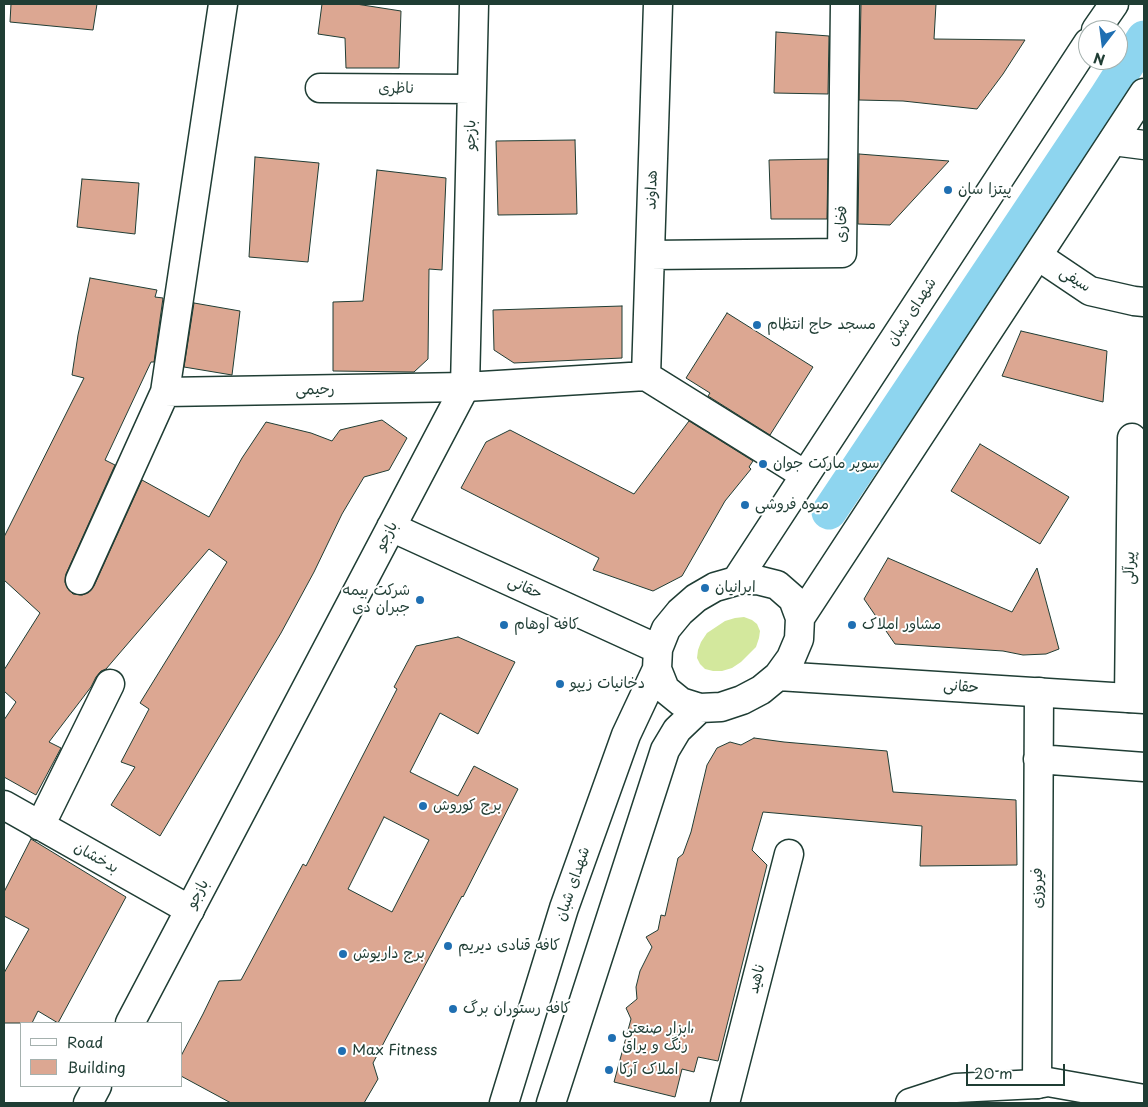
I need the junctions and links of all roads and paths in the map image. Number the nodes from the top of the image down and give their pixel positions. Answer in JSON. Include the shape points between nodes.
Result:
{"nodes":[{"id":1,"x":223,"y":4,"type":"edge"},
{"id":2,"x":474,"y":4,"type":"edge"},
{"id":3,"x":658,"y":4,"type":"edge"},
{"id":4,"x":845,"y":4,"type":"edge"},
{"id":5,"x":1114,"y":4,"type":"edge"},
{"id":6,"x":1103,"y":20,"type":"edge"},
{"id":7,"x":1078,"y":58,"type":"edge"},
{"id":8,"x":320,"y":88,"type":"dead end"},
{"id":9,"x":472,"y":89,"type":"junction"},
{"id":10,"x":1144,"y":93,"type":"edge"},
{"id":11,"x":1113,"y":141,"type":"junction"},
{"id":12,"x":1144,"y":145,"type":"edge"},
{"id":13,"x":650,"y":255,"type":"junction"},
{"id":14,"x":1038,"y":256,"type":"junction"},
{"id":15,"x":1144,"y":302,"type":"edge"},
{"id":16,"x":646,"y":376,"type":"junction"},
{"id":17,"x":465,"y":388,"type":"junction"},
{"id":18,"x":165,"y":392,"type":"junction"},
{"id":19,"x":1132,"y":438,"type":"dead end"},
{"id":20,"x":805,"y":475,"type":"junction"},
{"id":21,"x":391,"y":528,"type":"junction"},
{"id":22,"x":80,"y":580,"type":"dead end"},
{"id":23,"x":736,"y":581,"type":"junction"},
{"id":24,"x":800,"y":618,"type":"junction"},
{"id":25,"x":658,"y":659,"type":"junction"},
{"id":26,"x":778,"y":676,"type":"junction"},
{"id":27,"x":110,"y":684,"type":"dead end"},
{"id":28,"x":1039,"y":692,"type":"junction"},
{"id":29,"x":1137,"y":698,"type":"edge"},
{"id":30,"x":700,"y":708,"type":"junction"},
{"id":31,"x":1038,"y":759,"type":"junction"},
{"id":32,"x":1144,"y":767,"type":"edge"},
{"id":33,"x":7,"y":815,"type":"edge"},
{"id":34,"x":40,"y":826,"type":"junction"},
{"id":35,"x":789,"y":854,"type":"dead end"},
{"id":36,"x":190,"y":910,"type":"junction"},
{"id":37,"x":131,"y":1022,"type":"edge"},
{"id":38,"x":1037,"y":1084,"type":"junction"},
{"id":39,"x":96,"y":1087,"type":"edge"},
{"id":40,"x":1144,"y":1099,"type":"edge"},
{"id":41,"x":88,"y":1103,"type":"edge"},
{"id":42,"x":504,"y":1103,"type":"edge"},
{"id":43,"x":551,"y":1103,"type":"edge"},
{"id":44,"x":725,"y":1103,"type":"edge"},
{"id":45,"x":908,"y":1103,"type":"edge"}],
"edges":[{"from":1,"to":18,"type":"street"},
{"from":2,"to":9,"type":"street","name":"بازجو"},
{"from":3,"to":13,"type":"street","name":"هداوند"},
{"from":4,"to":13,"type":"street","name":"فخاری","via":[[842,253]]},
{"from":5,"to":6,"type":"street"},
{"from":7,"to":20,"type":"street","name":"شهدای شبان"},
{"from":8,"to":9,"type":"street","name":"ناظری"},
{"from":9,"to":17,"type":"street","name":"بازجو"},
{"from":10,"to":11,"type":"street"},
{"from":11,"to":12,"type":"street"},
{"from":11,"to":14,"type":"street"},
{"from":13,"to":16,"type":"street","name":"هداوند"},
{"from":14,"to":15,"type":"street","name":"سیفی","via":[[1090,292]]},
{"from":14,"to":24,"type":"street"},
{"from":16,"to":17,"type":"street","name":"رحیمی"},
{"from":16,"to":20,"type":"street"},
{"from":17,"to":18,"type":"street","name":"رحیمی"},
{"from":17,"to":21,"type":"street","name":"بازجو"},
{"from":18,"to":22,"type":"street"},
{"from":19,"to":29,"type":"street","name":"پیرآلی"},
{"from":20,"to":23,"type":"street","name":"شهدای شبان"},
{"from":21,"to":25,"type":"street","name":"حقانی"},
{"from":21,"to":36,"type":"street","name":"بازجو"},
{"from":23,"to":24,"type":"street","via":[[757,580],[776,585],[792,599]]},
{"from":23,"to":25,"type":"street","via":[[702,594],[680,612],[666,629]]},
{"from":24,"to":26,"type":"street","via":[[799,639]]},
{"from":25,"to":30,"type":"street","via":[[665,689],[681,702]]},
{"from":25,"to":42,"type":"street","name":"شهدای شبان","via":[[626,735],[570,890]]},
{"from":26,"to":28,"type":"street","name":"حقانی"},
{"from":26,"to":30,"type":"street","via":[[742,700],[721,707]]},
{"from":27,"to":34,"type":"street"},
{"from":28,"to":29,"type":"street","name":"حقانی"},
{"from":28,"to":31,"type":"street","name":"فیروزی"},
{"from":30,"to":43,"type":"street","via":[[677,730],[665,750]]},
{"from":31,"to":32,"type":"street"},
{"from":31,"to":38,"type":"street","name":"فیروزی"},
{"from":33,"to":34,"type":"street","name":"بدخشان"},
{"from":34,"to":36,"type":"street","name":"بدخشان"},
{"from":35,"to":44,"type":"street","name":"ناهید"},
{"from":36,"to":37,"type":"street","name":"بازجو"},
{"from":38,"to":40,"type":"street","via":[[1048,1082]]},
{"from":38,"to":45,"type":"street","via":[[956,1088]]},
{"from":39,"to":41,"type":"street"}]}
